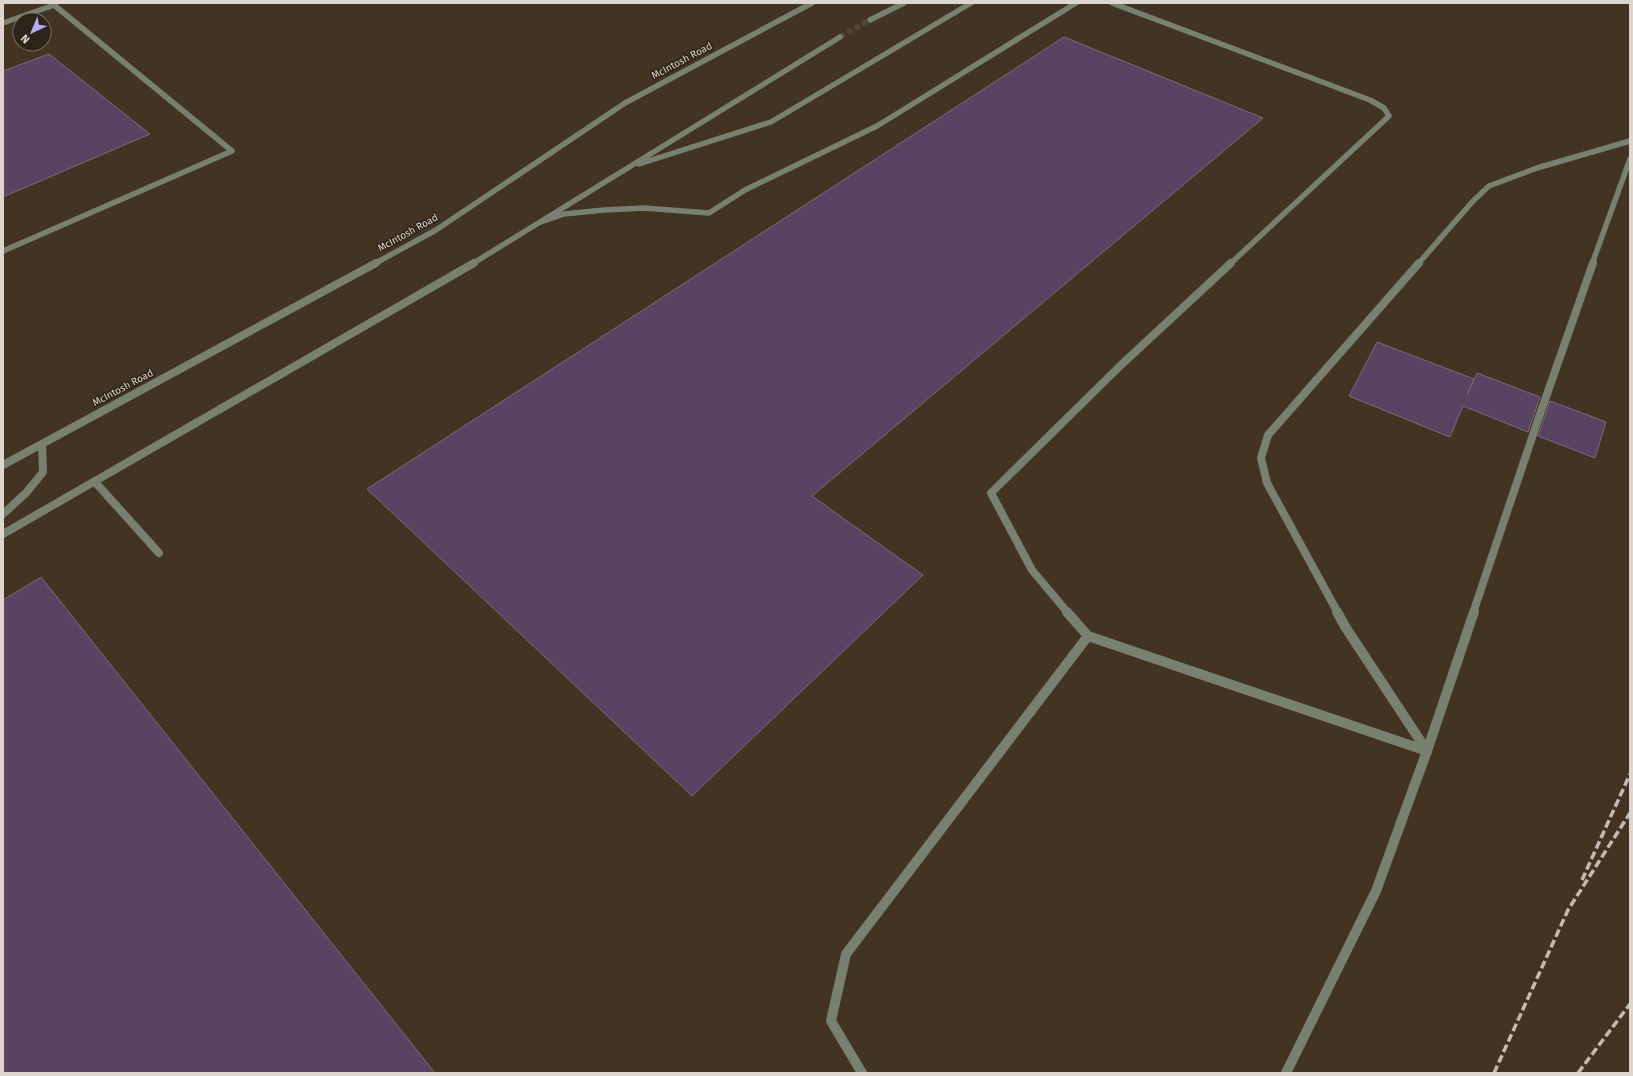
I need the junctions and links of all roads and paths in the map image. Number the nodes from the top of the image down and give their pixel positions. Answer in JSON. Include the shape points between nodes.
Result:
{"nodes":[{"id":1,"x":812,"y":3,"type":"edge"},
{"id":2,"x":904,"y":3,"type":"edge"},
{"id":3,"x":971,"y":3,"type":"edge"},
{"id":4,"x":1076,"y":3,"type":"edge"},
{"id":5,"x":1112,"y":3,"type":"edge"},
{"id":6,"x":870,"y":20,"type":"tunnel mouth"},
{"id":7,"x":3,"y":23,"type":"edge"},
{"id":8,"x":840,"y":37,"type":"tunnel mouth"},
{"id":9,"x":1630,"y":141,"type":"edge"},
{"id":10,"x":1630,"y":159,"type":"edge"},
{"id":11,"x":627,"y":168,"type":"junction"},
{"id":12,"x":537,"y":223,"type":"junction"},
{"id":13,"x":3,"y":251,"type":"edge"},
{"id":14,"x":42,"y":444,"type":"junction"},
{"id":15,"x":3,"y":465,"type":"edge"},
{"id":16,"x":95,"y":482,"type":"junction"},
{"id":17,"x":3,"y":514,"type":"edge"},
{"id":18,"x":3,"y":534,"type":"edge"},
{"id":19,"x":159,"y":553,"type":"dead end"},
{"id":20,"x":1088,"y":636,"type":"junction"},
{"id":21,"x":1427,"y":751,"type":"junction"},
{"id":22,"x":862,"y":1073,"type":"edge"},
{"id":23,"x":1286,"y":1073,"type":"edge"}],
"edges":[{"from":1,"to":14,"type":"street","name":"McIntosh Road","via":[[625,103],[436,230]]},
{"from":2,"to":6,"type":"street"},
{"from":3,"to":11,"type":"street","via":[[771,122]]},
{"from":4,"to":12,"type":"street","via":[[877,126],[745,190],[708,213],[644,208],[604,210],[564,214]]},
{"from":5,"to":20,"type":"street","via":[[1370,100],[1384,108],[1389,116],[1121,366],[991,493],[1032,570]]},
{"from":7,"to":13,"type":"street","via":[[54,5],[232,151]]},
{"from":8,"to":11,"type":"street"},
{"from":9,"to":21,"type":"street","via":[[1537,168],[1489,186],[1268,434],[1261,458],[1267,482],[1346,628]]},
{"from":10,"to":21,"type":"street","via":[[1539,417]]},
{"from":11,"to":12,"type":"street"},
{"from":12,"to":16,"type":"street","via":[[468,266]]},
{"from":14,"to":15,"type":"street","name":"McIntosh Road"},
{"from":14,"to":17,"type":"street","via":[[43,472],[26,493]]},
{"from":16,"to":18,"type":"street"},
{"from":16,"to":19,"type":"street"},
{"from":20,"to":21,"type":"street"},
{"from":20,"to":22,"type":"street","via":[[846,954],[831,1020]]},
{"from":21,"to":23,"type":"street","via":[[1376,891]]}]}
